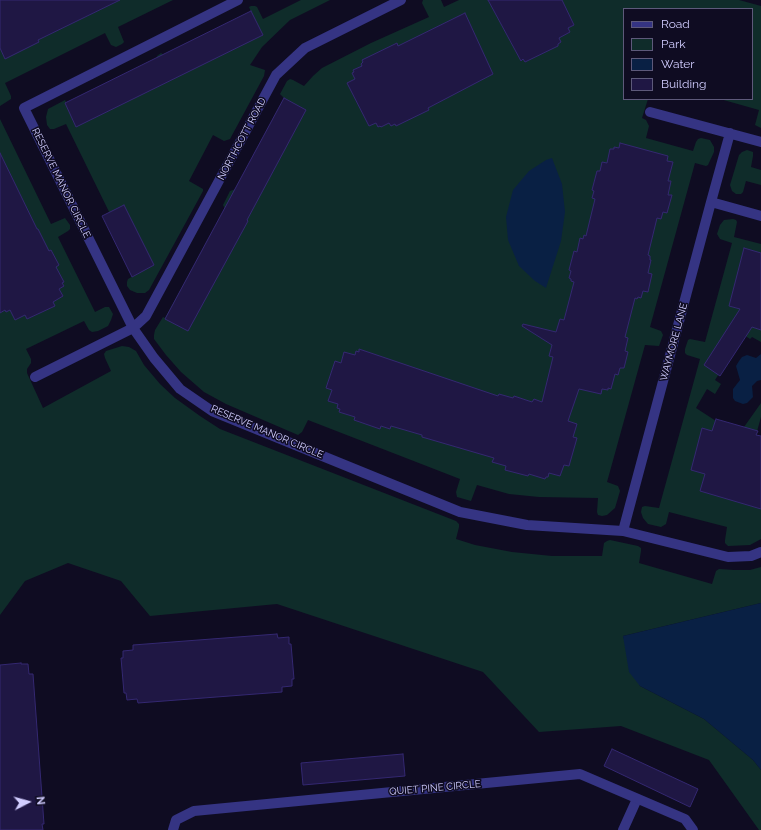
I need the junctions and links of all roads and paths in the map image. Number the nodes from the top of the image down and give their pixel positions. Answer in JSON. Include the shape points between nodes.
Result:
{"nodes":[{"id":1,"x":238,"y":0,"type":"edge"},
{"id":2,"x":401,"y":0,"type":"edge"},
{"id":3,"x":650,"y":112,"type":"dead end"},
{"id":4,"x":730,"y":133,"type":"junction"},
{"id":5,"x":761,"y":142,"type":"edge"},
{"id":6,"x":711,"y":202,"type":"junction"},
{"id":7,"x":761,"y":216,"type":"edge"},
{"id":8,"x":133,"y":328,"type":"junction"},
{"id":9,"x":35,"y":376,"type":"dead end"},
{"id":10,"x":623,"y":531,"type":"junction"},
{"id":11,"x":761,"y":552,"type":"edge"},
{"id":12,"x":637,"y":799,"type":"junction"},
{"id":13,"x":173,"y":830,"type":"edge"},
{"id":14,"x":623,"y":830,"type":"edge"},
{"id":15,"x":693,"y":830,"type":"edge"}],
"edges":[{"from":1,"to":8,"type":"street","name":"RESERVE MANOR CIRCLE","via":[[24,108]]},
{"from":2,"to":8,"type":"street","name":"NORTHCOTT ROAD","via":[[305,48],[276,75],[146,316]]},
{"from":3,"to":4,"type":"street"},
{"from":4,"to":5,"type":"street"},
{"from":4,"to":6,"type":"street","name":"WAYMORE LANE"},
{"from":6,"to":7,"type":"street"},
{"from":6,"to":10,"type":"street","name":"WAYMORE LANE"},
{"from":8,"to":9,"type":"street","name":"NORTHCOTT ROAD"},
{"from":8,"to":10,"type":"street","name":"RESERVE MANOR CIRCLE","via":[[180,388],[212,411],[460,512],[527,525]]},
{"from":10,"to":11,"type":"street","name":"RESERVE MANOR CIRCLE","via":[[728,557],[751,556]]},
{"from":12,"to":13,"type":"street","name":"QUIET PINE CIRCLE","via":[[580,774],[194,811],[176,820]]},
{"from":12,"to":14,"type":"street"},
{"from":12,"to":15,"type":"street","name":"QUIET PINE CIRCLE","via":[[685,819]]}]}
